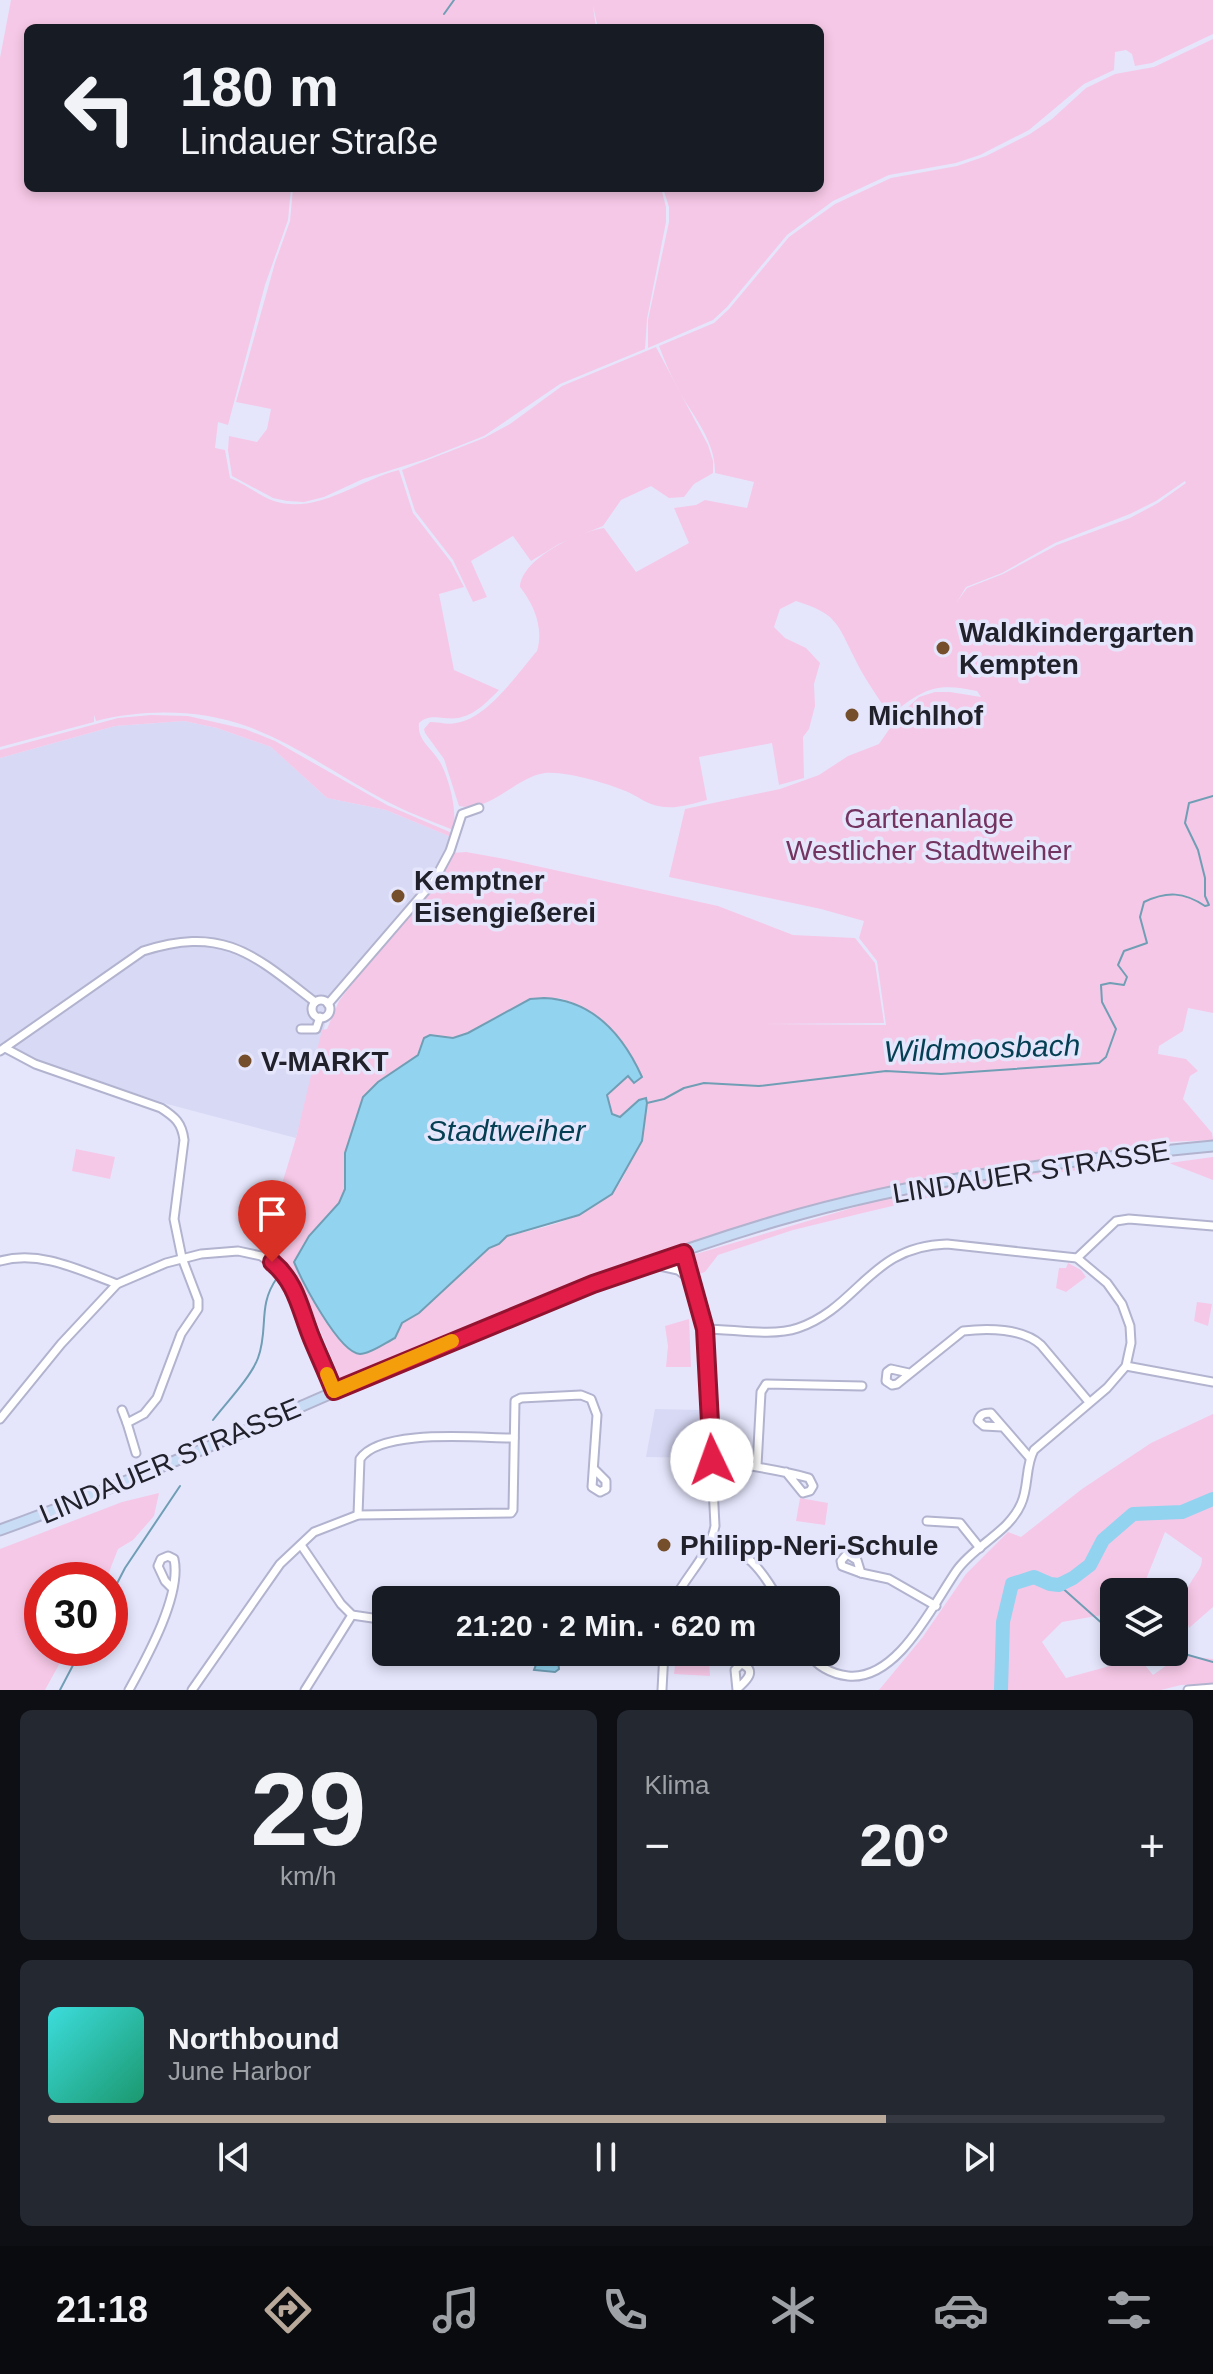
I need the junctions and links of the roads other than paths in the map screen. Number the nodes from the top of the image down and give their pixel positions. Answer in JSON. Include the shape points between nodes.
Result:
{"nodes":[{"id":1,"x":479,"y":808,"type":"dead end"},
{"id":2,"x":315,"y":1002,"type":"junction"},
{"id":3,"x":328,"y":1004,"type":"junction"},
{"id":4,"x":320,"y":1017,"type":"junction"},
{"id":5,"x":301,"y":1029,"type":"dead end"},
{"id":6,"x":2,"y":1049,"type":"edge"},
{"id":7,"x":1213,"y":1146,"type":"edge"},
{"id":8,"x":1213,"y":1226,"type":"edge"},
{"id":9,"x":684,"y":1253,"type":"junction"},
{"id":10,"x":182,"y":1258,"type":"junction"},
{"id":11,"x":1077,"y":1258,"type":"junction"},
{"id":12,"x":0,"y":1261,"type":"edge"},
{"id":13,"x":650,"y":1264,"type":"junction"},
{"id":14,"x":693,"y":1282,"type":"junction"},
{"id":15,"x":117,"y":1284,"type":"junction"},
{"id":16,"x":705,"y":1329,"type":"junction"},
{"id":17,"x":1126,"y":1366,"type":"junction"},
{"id":18,"x":909,"y":1373,"type":"dead end"},
{"id":19,"x":1213,"y":1382,"type":"edge"},
{"id":20,"x":862,"y":1386,"type":"dead end"},
{"id":21,"x":334,"y":1391,"type":"junction"},
{"id":22,"x":1089,"y":1402,"type":"junction"},
{"id":23,"x":122,"y":1410,"type":"dead end"},
{"id":24,"x":0,"y":1419,"type":"edge"},
{"id":25,"x":127,"y":1423,"type":"junction"},
{"id":26,"x":1002,"y":1427,"type":"dead end"},
{"id":27,"x":514,"y":1438,"type":"junction"},
{"id":28,"x":136,"y":1453,"type":"dead end"},
{"id":29,"x":1030,"y":1458,"type":"junction"},
{"id":30,"x":712,"y":1460,"type":"junction"},
{"id":31,"x":757,"y":1466,"type":"junction"},
{"id":32,"x":594,"y":1469,"type":"dead end"},
{"id":33,"x":786,"y":1472,"type":"dead end"},
{"id":34,"x":358,"y":1515,"type":"junction"},
{"id":35,"x":927,"y":1521,"type":"dead end"},
{"id":36,"x":0,"y":1530,"type":"edge"},
{"id":37,"x":712,"y":1539,"type":"junction"},
{"id":38,"x":301,"y":1545,"type":"junction"},
{"id":39,"x":980,"y":1548,"type":"junction"},
{"id":40,"x":861,"y":1573,"type":"dead end"},
{"id":41,"x":684,"y":1586,"type":"edge"},
{"id":42,"x":771,"y":1586,"type":"edge"},
{"id":43,"x":171,"y":1587,"type":"dead end"},
{"id":44,"x":936,"y":1606,"type":"junction"},
{"id":45,"x":352,"y":1615,"type":"junction"},
{"id":46,"x":372,"y":1618,"type":"edge"},
{"id":47,"x":663,"y":1666,"type":"edge"},
{"id":48,"x":820,"y":1666,"type":"edge"},
{"id":49,"x":1213,"y":1688,"type":"edge"},
{"id":50,"x":129,"y":1690,"type":"edge"},
{"id":51,"x":192,"y":1690,"type":"edge"},
{"id":52,"x":305,"y":1690,"type":"edge"},
{"id":53,"x":662,"y":1690,"type":"edge"},
{"id":54,"x":1188,"y":1690,"type":"edge"}],
"edges":[{"from":1,"to":3,"type":"street","via":[[462,814],[434,881]]},
{"from":2,"to":3,"type":"street"},
{"from":2,"to":4,"type":"street","via":[[313,1013]]},
{"from":2,"to":6,"type":"street","via":[[237,947],[195,940],[170,943],[143,951]]},
{"from":3,"to":4,"type":"street","via":[[327,1014]]},
{"from":4,"to":5,"type":"street","via":[[316,1029]]},
{"from":6,"to":10,"type":"street","via":[[174,1117],[184,1140],[174,1219]]},
{"from":7,"to":9,"type":"main road","name":"LINDAUER STRASSE","via":[[1042,1165],[905,1188]]},
{"from":8,"to":11,"type":"street","via":[[1116,1221]]},
{"from":9,"to":13,"type":"main road","name":"LINDAUER STRASSE"},
{"from":9,"to":14,"type":"street"},
{"from":10,"to":15,"type":"street"},
{"from":10,"to":21,"type":"street","via":[[238,1251],[261,1256],[282,1270],[296,1292]]},
{"from":10,"to":25,"type":"street","via":[[198,1309],[181,1334],[157,1398]]},
{"from":11,"to":16,"type":"street","via":[[926,1245],[889,1260],[827,1312],[797,1329]]},
{"from":11,"to":17,"type":"street","via":[[1122,1304],[1130,1326]]},
{"from":12,"to":15,"type":"street","via":[[47,1259]]},
{"from":13,"to":14,"type":"street","via":[[678,1270]]},
{"from":13,"to":21,"type":"main road","name":"LINDAUER STRASSE"},
{"from":14,"to":16,"type":"street"},
{"from":15,"to":24,"type":"street"},
{"from":16,"to":30,"type":"street"},
{"from":17,"to":19,"type":"street"},
{"from":17,"to":22,"type":"street"},
{"from":18,"to":22,"type":"street","via":[[963,1331],[1017,1333],[1034,1338]]},
{"from":20,"to":31,"type":"street","via":[[766,1384],[761,1392]]},
{"from":21,"to":36,"type":"main road","name":"LINDAUER STRASSE","via":[[101,1493]]},
{"from":22,"to":29,"type":"street"},
{"from":23,"to":25,"type":"street"},
{"from":25,"to":28,"type":"street"},
{"from":26,"to":29,"type":"street"},
{"from":27,"to":32,"type":"street","via":[[515,1401],[581,1395],[591,1399],[596,1410]]},
{"from":27,"to":34,"type":"street","via":[[402,1438],[372,1447],[360,1459]]},
{"from":27,"to":34,"type":"street","via":[[513,1510],[505,1515]]},
{"from":29,"to":39,"type":"street","via":[[1022,1503]]},
{"from":30,"to":31,"type":"street"},
{"from":30,"to":37,"type":"street"},
{"from":31,"to":33,"type":"street"},
{"from":34,"to":38,"type":"street","via":[[314,1532]]},
{"from":35,"to":39,"type":"street","via":[[960,1523]]},
{"from":37,"to":41,"type":"street"},
{"from":37,"to":42,"type":"street","via":[[761,1568]]},
{"from":38,"to":45,"type":"street"},
{"from":38,"to":51,"type":"street","via":[[254,1598]]},
{"from":39,"to":44,"type":"street","via":[[958,1568]]},
{"from":40,"to":44,"type":"street","via":[[889,1579]]},
{"from":43,"to":50,"type":"street","via":[[156,1641]]},
{"from":44,"to":48,"type":"street","via":[[898,1653],[868,1675],[855,1677]]},
{"from":45,"to":46,"type":"street"},
{"from":45,"to":52,"type":"street"},
{"from":47,"to":53,"type":"street"},
{"from":49,"to":54,"type":"street"}]}
